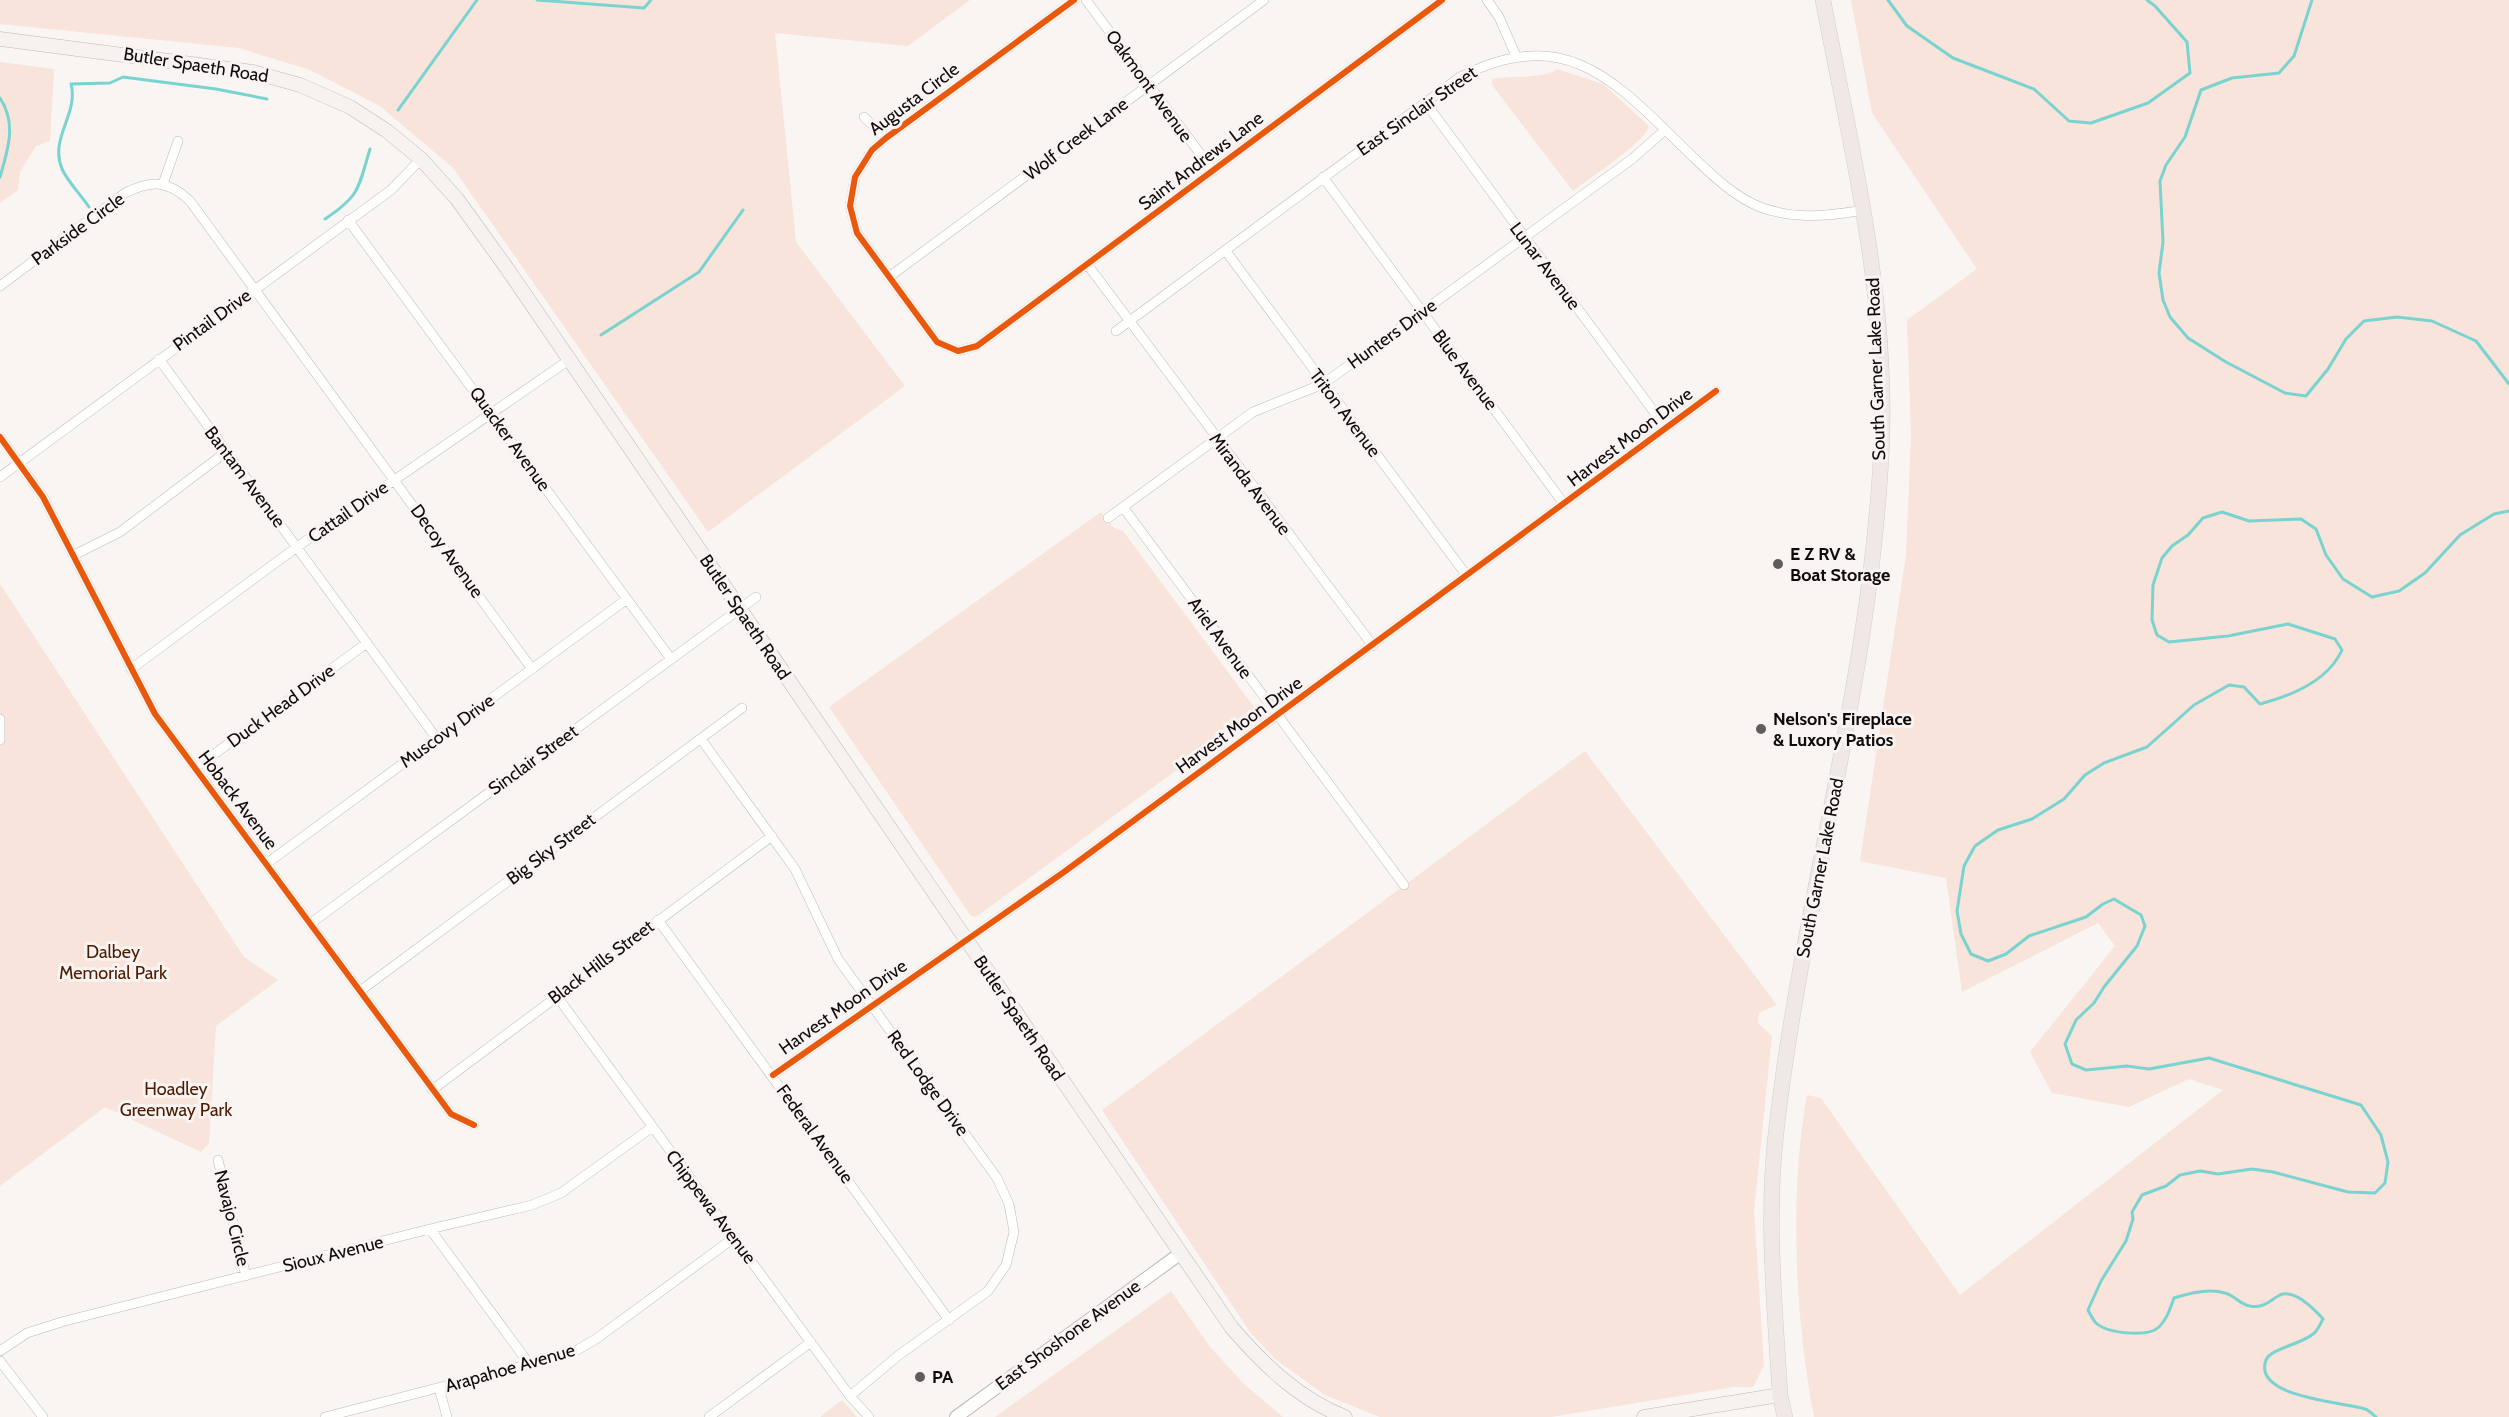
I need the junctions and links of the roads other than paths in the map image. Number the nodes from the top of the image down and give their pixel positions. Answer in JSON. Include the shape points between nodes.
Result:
{"nodes":[{"id":1,"x":1074,"y":0,"type":"edge"},
{"id":2,"x":1086,"y":0,"type":"edge"},
{"id":3,"x":1264,"y":0,"type":"edge"},
{"id":4,"x":1442,"y":0,"type":"edge"},
{"id":5,"x":1487,"y":0,"type":"edge"},
{"id":6,"x":1823,"y":0,"type":"edge"},
{"id":7,"x":0,"y":39,"type":"edge"},
{"id":8,"x":1516,"y":56,"type":"junction"},
{"id":9,"x":1149,"y":85,"type":"junction"},
{"id":10,"x":1425,"y":102,"type":"junction"},
{"id":11,"x":864,"y":117,"type":"dead end"},
{"id":12,"x":1665,"y":130,"type":"junction"},
{"id":13,"x":886,"y":138,"type":"junction"},
{"id":14,"x":178,"y":141,"type":"dead end"},
{"id":15,"x":421,"y":159,"type":"junction"},
{"id":16,"x":1213,"y":171,"type":"junction"},
{"id":17,"x":1323,"y":177,"type":"junction"},
{"id":18,"x":163,"y":184,"type":"junction"},
{"id":19,"x":1864,"y":210,"type":"junction"},
{"id":20,"x":348,"y":220,"type":"junction"},
{"id":21,"x":1523,"y":237,"type":"junction"},
{"id":22,"x":1225,"y":250,"type":"junction"},
{"id":23,"x":1087,"y":264,"type":"junction"},
{"id":24,"x":889,"y":277,"type":"junction"},
{"id":25,"x":0,"y":286,"type":"edge"},
{"id":26,"x":255,"y":289,"type":"junction"},
{"id":27,"x":1422,"y":312,"type":"junction"},
{"id":28,"x":1130,"y":320,"type":"junction"},
{"id":29,"x":1116,"y":331,"type":"dead end"},
{"id":30,"x":977,"y":346,"type":"joint"},
{"id":31,"x":159,"y":359,"type":"junction"},
{"id":32,"x":569,"y":360,"type":"junction"},
{"id":33,"x":1323,"y":384,"type":"junction"},
{"id":34,"x":1716,"y":391,"type":"dead end"},
{"id":35,"x":491,"y":413,"type":"junction"},
{"id":36,"x":1666,"y":428,"type":"junction"},
{"id":37,"x":0,"y":437,"type":"edge"},
{"id":38,"x":1216,"y":439,"type":"junction"},
{"id":39,"x":225,"y":452,"type":"junction"},
{"id":40,"x":19,"y":463,"type":"junction"},
{"id":41,"x":0,"y":477,"type":"edge"},
{"id":42,"x":394,"y":480,"type":"junction"},
{"id":43,"x":1564,"y":504,"type":"junction"},
{"id":44,"x":1122,"y":507,"type":"junction"},
{"id":45,"x":1108,"y":518,"type":"dead end"},
{"id":46,"x":297,"y":547,"type":"junction"},
{"id":47,"x":74,"y":555,"type":"junction"},
{"id":48,"x":1467,"y":576,"type":"junction"},
{"id":49,"x":756,"y":597,"type":"dead end"},
{"id":50,"x":627,"y":599,"type":"junction"},
{"id":51,"x":739,"y":609,"type":"junction"},
{"id":52,"x":367,"y":643,"type":"junction"},
{"id":53,"x":1372,"y":646,"type":"junction"},
{"id":54,"x":671,"y":659,"type":"junction"},
{"id":55,"x":131,"y":669,"type":"junction"},
{"id":56,"x":532,"y":669,"type":"junction"},
{"id":57,"x":742,"y":708,"type":"dead end"},
{"id":58,"x":1277,"y":716,"type":"junction"},
{"id":59,"x":0,"y":718,"type":"edge"},
{"id":60,"x":437,"y":738,"type":"junction"},
{"id":61,"x":701,"y":739,"type":"junction"},
{"id":62,"x":0,"y":740,"type":"edge"},
{"id":63,"x":195,"y":768,"type":"junction"},
{"id":64,"x":772,"y":836,"type":"junction"},
{"id":65,"x":266,"y":864,"type":"junction"},
{"id":66,"x":1404,"y":885,"type":"dead end"},
{"id":67,"x":658,"y":920,"type":"junction"},
{"id":68,"x":311,"y":923,"type":"junction"},
{"id":69,"x":965,"y":940,"type":"junction"},
{"id":70,"x":360,"y":991,"type":"junction"},
{"id":71,"x":556,"y":995,"type":"junction"},
{"id":72,"x":872,"y":1005,"type":"junction"},
{"id":73,"x":773,"y":1075,"type":"junction"},
{"id":74,"x":432,"y":1090,"type":"junction"},
{"id":75,"x":474,"y":1125,"type":"dead end"},
{"id":76,"x":651,"y":1128,"type":"junction"},
{"id":77,"x":218,"y":1160,"type":"dead end"},
{"id":78,"x":430,"y":1229,"type":"junction"},
{"id":79,"x":735,"y":1237,"type":"junction"},
{"id":80,"x":1181,"y":1254,"type":"junction"},
{"id":81,"x":246,"y":1276,"type":"junction"},
{"id":82,"x":949,"y":1320,"type":"junction"},
{"id":83,"x":811,"y":1342,"type":"junction"},
{"id":84,"x":0,"y":1351,"type":"edge"},
{"id":85,"x":0,"y":1361,"type":"edge"},
{"id":86,"x":530,"y":1365,"type":"junction"},
{"id":87,"x":439,"y":1388,"type":"junction"},
{"id":88,"x":1780,"y":1395,"type":"junction"},
{"id":89,"x":850,"y":1396,"type":"junction"},
{"id":90,"x":43,"y":1417,"type":"edge"},
{"id":91,"x":325,"y":1417,"type":"edge"},
{"id":92,"x":447,"y":1417,"type":"edge"},
{"id":93,"x":709,"y":1417,"type":"edge"},
{"id":94,"x":869,"y":1417,"type":"edge"},
{"id":95,"x":956,"y":1417,"type":"edge"},
{"id":96,"x":1345,"y":1417,"type":"edge"},
{"id":97,"x":1644,"y":1417,"type":"edge"},
{"id":98,"x":1785,"y":1417,"type":"edge"}],
"edges":[{"from":1,"to":13,"type":"street","name":"Augusta Circle"},
{"from":2,"to":9,"type":"street","name":"Oakmont Avenue"},
{"from":3,"to":9,"type":"street","name":"Wolf Creek Lane"},
{"from":4,"to":16,"type":"street","name":"Saint Andrews Lane"},
{"from":5,"to":8,"type":"street"},
{"from":6,"to":19,"type":"main road","name":"South Garner Lake Road"},
{"from":7,"to":15,"type":"main road","name":"Butler Spaeth Road","via":[[233,68],[300,85],[350,107]]},
{"from":8,"to":10,"type":"street","name":"East Sinclair Street","via":[[1486,63]]},
{"from":8,"to":12,"type":"street","name":"East Sinclair Street","via":[[1544,54],[1578,62],[1608,79]]},
{"from":9,"to":16,"type":"street","name":"Oakmont Avenue"},
{"from":9,"to":24,"type":"street","name":"Wolf Creek Lane"},
{"from":10,"to":17,"type":"street","name":"East Sinclair Street"},
{"from":10,"to":21,"type":"street","name":"Lunar Avenue"},
{"from":11,"to":13,"type":"street"},
{"from":12,"to":19,"type":"street","name":"East Sinclair Street","via":[[1723,185],[1759,206],[1811,217]]},
{"from":12,"to":21,"type":"street","name":"Hunters Drive","via":[[1632,159]]},
{"from":13,"to":24,"type":"street","name":"Augusta Circle","via":[[872,150],[855,177],[850,206],[857,233]]},
{"from":14,"to":18,"type":"street"},
{"from":15,"to":20,"type":"street","name":"Pintail Drive","via":[[390,190]]},
{"from":15,"to":32,"type":"main road","name":"Butler Spaeth Road","via":[[457,199]]},
{"from":16,"to":23,"type":"street","name":"Saint Andrews Lane"},
{"from":17,"to":22,"type":"street","name":"East Sinclair Street"},
{"from":17,"to":27,"type":"street","name":"Blue Avenue"},
{"from":18,"to":25,"type":"street","name":"Parkside Circle","via":[[142,185],[125,193]]},
{"from":18,"to":26,"type":"street","via":[[178,189],[190,201]]},
{"from":19,"to":88,"type":"main road","name":"South Garner Lake Road","via":[[1877,314],[1882,431],[1874,553],[1855,683],[1792,1019],[1776,1136],[1771,1226]]},
{"from":20,"to":26,"type":"street","name":"Pintail Drive"},
{"from":20,"to":35,"type":"street","name":"Quacker Avenue"},
{"from":21,"to":27,"type":"street","name":"Hunters Drive"},
{"from":21,"to":36,"type":"street","name":"Lunar Avenue"},
{"from":22,"to":28,"type":"street","name":"East Sinclair Street"},
{"from":22,"to":33,"type":"street","name":"Triton Avenue"},
{"from":23,"to":28,"type":"street","name":"Miranda Avenue"},
{"from":23,"to":30,"type":"street","name":"Saint Andrews Lane"},
{"from":24,"to":30,"type":"street","name":"Augusta Circle","via":[[937,342],[958,351]]},
{"from":26,"to":31,"type":"street","name":"Pintail Drive"},
{"from":26,"to":42,"type":"street","name":"Decoy Avenue"},
{"from":27,"to":33,"type":"street","name":"Hunters Drive"},
{"from":27,"to":43,"type":"street","name":"Blue Avenue"},
{"from":28,"to":29,"type":"street","name":"East Sinclair Street"},
{"from":28,"to":38,"type":"street","name":"Miranda Avenue"},
{"from":31,"to":39,"type":"street","name":"Bantam Avenue"},
{"from":31,"to":40,"type":"street","name":"Pintail Drive"},
{"from":32,"to":35,"type":"street","name":"Cattail Drive"},
{"from":32,"to":51,"type":"main road","name":"Butler Spaeth Road"},
{"from":33,"to":38,"type":"street","name":"Hunters Drive","via":[[1253,412]]},
{"from":33,"to":48,"type":"street","name":"Triton Avenue"},
{"from":34,"to":36,"type":"street","name":"Harvest Moon Drive"},
{"from":35,"to":42,"type":"street","name":"Cattail Drive"},
{"from":35,"to":50,"type":"street","name":"Quacker Avenue"},
{"from":36,"to":43,"type":"street","name":"Harvest Moon Drive"},
{"from":37,"to":40,"type":"street"},
{"from":38,"to":44,"type":"street","name":"Hunters Drive"},
{"from":38,"to":53,"type":"street","name":"Miranda Avenue"},
{"from":39,"to":46,"type":"street","name":"Bantam Avenue"},
{"from":39,"to":47,"type":"street","via":[[120,532]]},
{"from":40,"to":41,"type":"street","name":"Pintail Drive"},
{"from":40,"to":47,"type":"street","name":"Hoback Avenue","via":[[44,496]]},
{"from":42,"to":46,"type":"street","name":"Cattail Drive"},
{"from":42,"to":56,"type":"street","name":"Decoy Avenue"},
{"from":43,"to":48,"type":"street","name":"Harvest Moon Drive"},
{"from":44,"to":45,"type":"street","name":"Hunters Drive"},
{"from":44,"to":58,"type":"street","name":"Ariel Avenue"},
{"from":46,"to":52,"type":"street","name":"Bantam Avenue"},
{"from":46,"to":55,"type":"street","name":"Cattail Drive"},
{"from":47,"to":55,"type":"street","name":"Hoback Avenue"},
{"from":48,"to":53,"type":"street","name":"Harvest Moon Drive"},
{"from":49,"to":51,"type":"street","name":"Sinclair Street"},
{"from":50,"to":54,"type":"street","name":"Quacker Avenue"},
{"from":50,"to":56,"type":"street","name":"Muscovy Drive"},
{"from":51,"to":54,"type":"street","name":"Sinclair Street"},
{"from":51,"to":69,"type":"main road","name":"Butler Spaeth Road"},
{"from":52,"to":60,"type":"street","name":"Bantam Avenue"},
{"from":52,"to":63,"type":"street","name":"Duck Head Drive"},
{"from":53,"to":58,"type":"street","name":"Harvest Moon Drive"},
{"from":54,"to":68,"type":"street","name":"Sinclair Street"},
{"from":55,"to":63,"type":"street","name":"Hoback Avenue","via":[[155,714]]},
{"from":56,"to":60,"type":"street","name":"Muscovy Drive"},
{"from":57,"to":61,"type":"street","name":"Big Sky Street"},
{"from":58,"to":66,"type":"street","name":"Ariel Avenue"},
{"from":58,"to":69,"type":"street","name":"Harvest Moon Drive"},
{"from":59,"to":62,"type":"street"},
{"from":60,"to":65,"type":"street","name":"Muscovy Drive"},
{"from":61,"to":64,"type":"street","name":"Red Lodge Drive"},
{"from":61,"to":70,"type":"street","name":"Big Sky Street"},
{"from":63,"to":65,"type":"street","name":"Hoback Avenue"},
{"from":64,"to":67,"type":"street","name":"Black Hills Street"},
{"from":64,"to":72,"type":"street","name":"Red Lodge Drive","via":[[795,869],[838,959]]},
{"from":65,"to":68,"type":"street","name":"Hoback Avenue"},
{"from":67,"to":71,"type":"street","name":"Black Hills Street"},
{"from":67,"to":73,"type":"street","name":"Federal Avenue"},
{"from":68,"to":70,"type":"street","name":"Hoback Avenue"},
{"from":69,"to":72,"type":"street","name":"Harvest Moon Drive"},
{"from":69,"to":80,"type":"main road","name":"Butler Spaeth Road"},
{"from":70,"to":74,"type":"street","name":"Hoback Avenue"},
{"from":71,"to":74,"type":"street","name":"Black Hills Street"},
{"from":71,"to":76,"type":"street","name":"Chippewa Avenue"},
{"from":72,"to":73,"type":"street","name":"Harvest Moon Drive"},
{"from":72,"to":82,"type":"street","name":"Red Lodge Drive","via":[[997,1178],[1010,1204],[1014,1232],[1006,1265],[988,1291]]},
{"from":73,"to":82,"type":"street","name":"Federal Avenue"},
{"from":74,"to":75,"type":"street","name":"Hoback Avenue","via":[[451,1113]]},
{"from":76,"to":78,"type":"street","name":"Sioux Avenue","via":[[561,1193],[532,1206]]},
{"from":76,"to":79,"type":"street","name":"Chippewa Avenue"},
{"from":77,"to":81,"type":"street","name":"Navajo Circle"},
{"from":78,"to":81,"type":"street","name":"Sioux Avenue"},
{"from":78,"to":86,"type":"street"},
{"from":79,"to":83,"type":"street","name":"Chippewa Avenue"},
{"from":79,"to":86,"type":"street","name":"Arapahoe Avenue","via":[[596,1339],[572,1353]]},
{"from":80,"to":95,"type":"street","name":"East Shoshone Avenue"},
{"from":80,"to":96,"type":"main road","name":"Butler Spaeth Road","via":[[1232,1328],[1260,1359],[1312,1400]]},
{"from":81,"to":84,"type":"street","name":"Sioux Avenue","via":[[65,1321],[27,1334]]},
{"from":82,"to":89,"type":"street","name":"Red Lodge Drive"},
{"from":83,"to":89,"type":"street","name":"Chippewa Avenue"},
{"from":83,"to":93,"type":"street"},
{"from":85,"to":90,"type":"street"},
{"from":86,"to":87,"type":"street","name":"Arapahoe Avenue"},
{"from":87,"to":91,"type":"street","name":"Arapahoe Avenue"},
{"from":87,"to":92,"type":"street"},
{"from":88,"to":97,"type":"main road"},
{"from":88,"to":98,"type":"main road","name":"South Garner Lake Road"},
{"from":89,"to":94,"type":"street","name":"Chippewa Avenue"}]}
